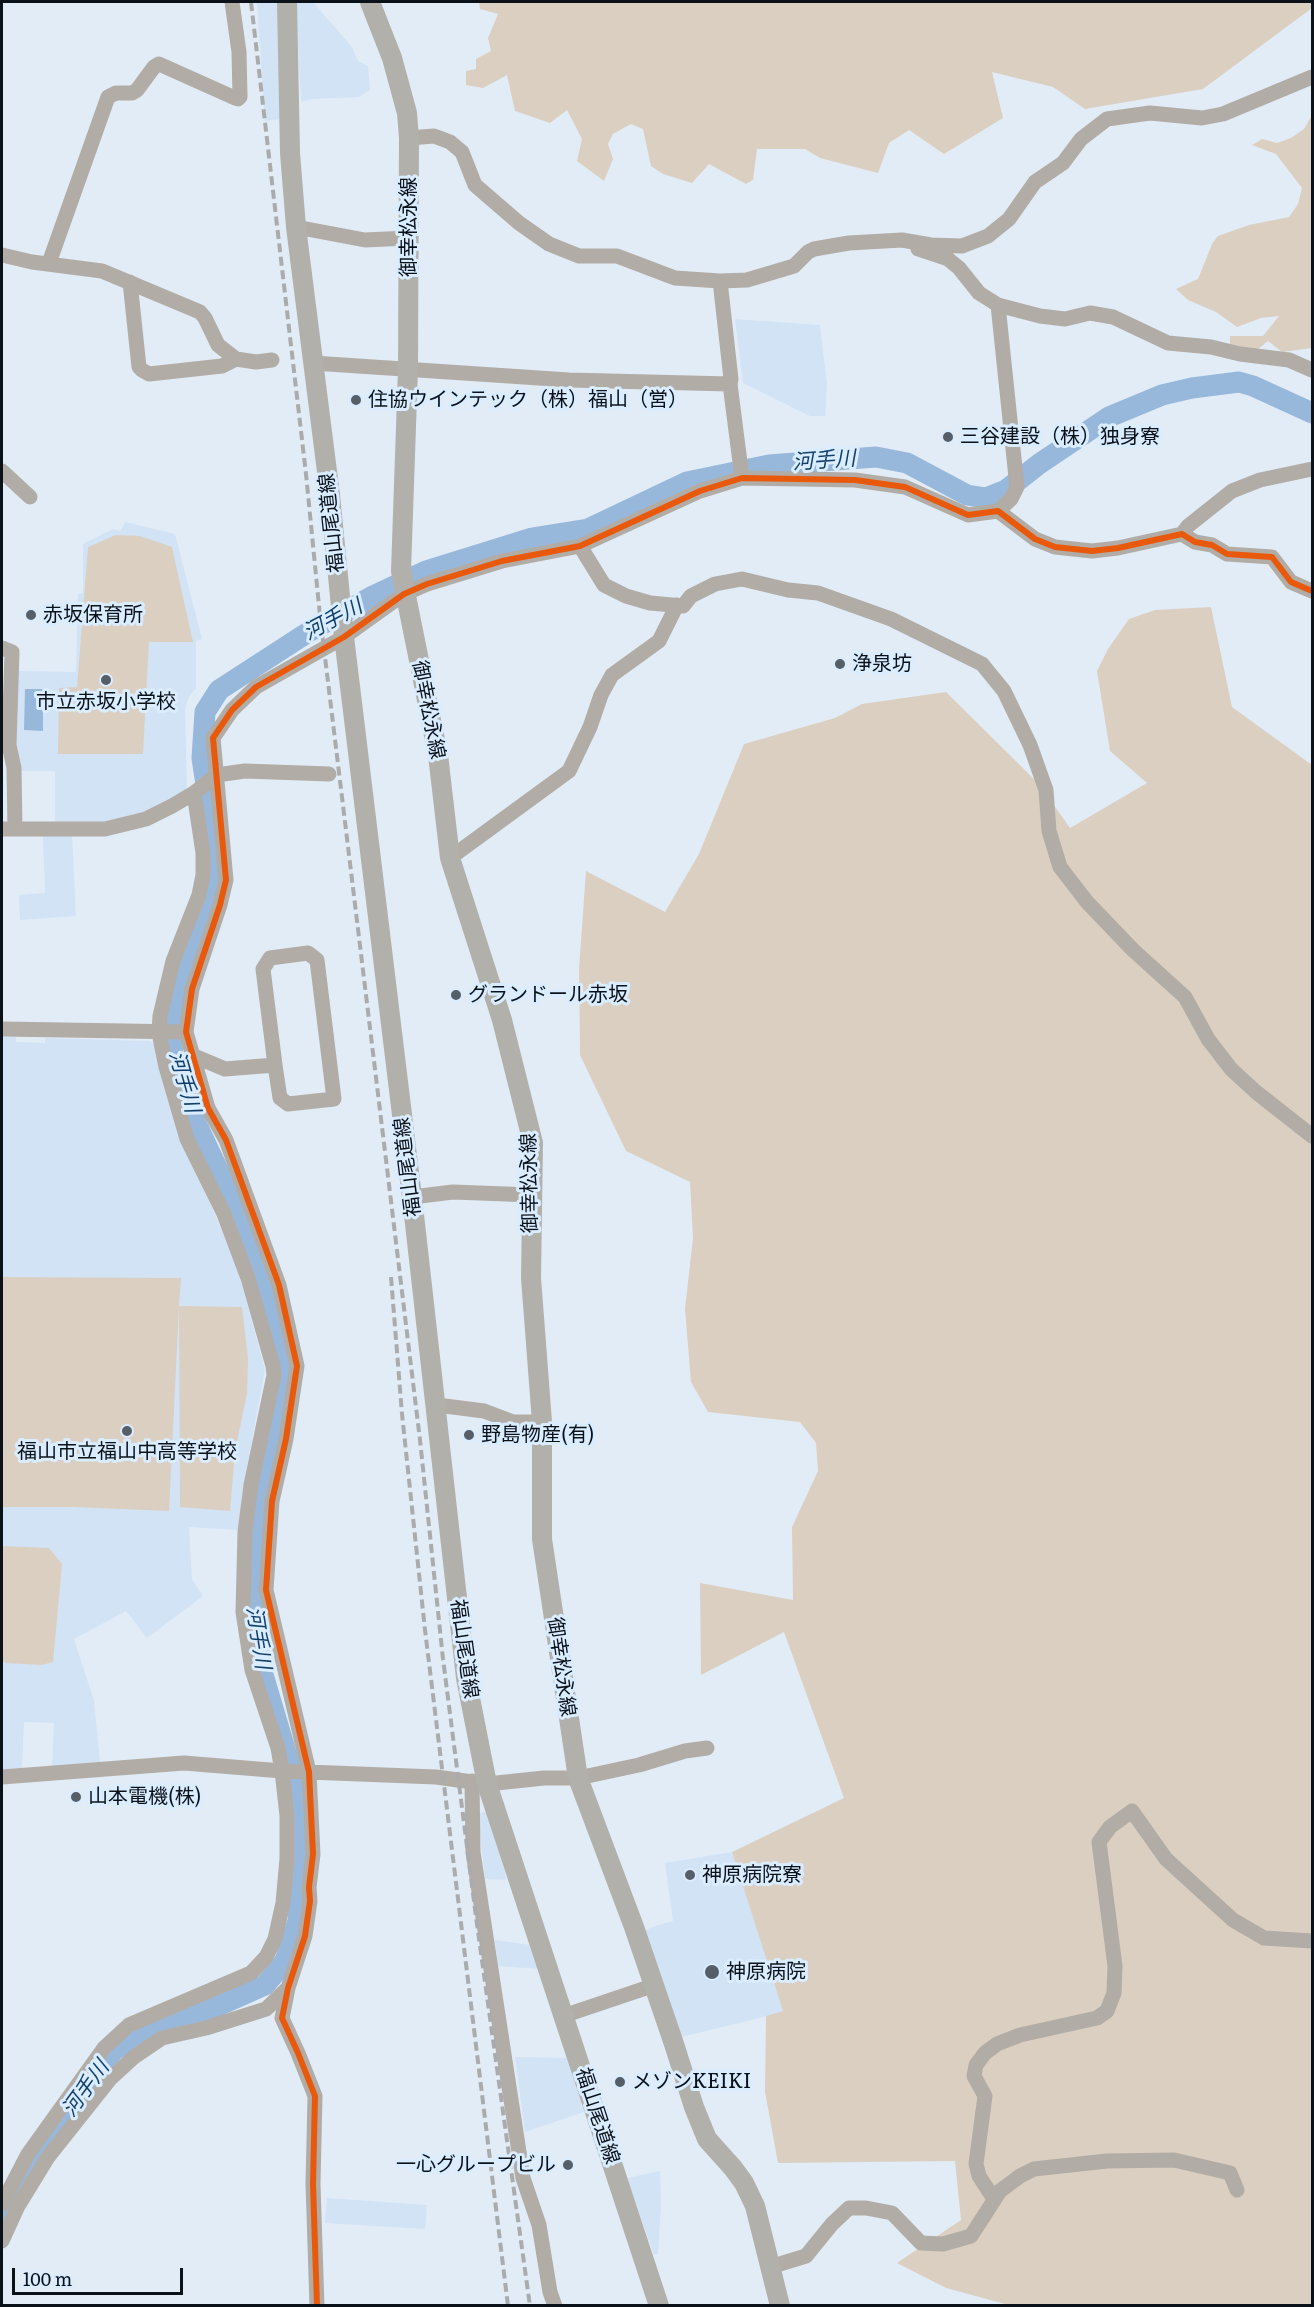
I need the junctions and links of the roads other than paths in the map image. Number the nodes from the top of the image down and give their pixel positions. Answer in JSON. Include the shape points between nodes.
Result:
{"nodes":[{"id":1,"x":232,"y":2,"type":"edge"},
{"id":2,"x":287,"y":2,"type":"edge"},
{"id":3,"x":370,"y":2,"type":"edge"},
{"id":4,"x":1312,"y":77,"type":"edge"},
{"id":5,"x":409,"y":138,"type":"junction"},
{"id":6,"x":296,"y":226,"type":"junction"},
{"id":7,"x":408,"y":238,"type":"junction"},
{"id":8,"x":902,"y":240,"type":"junction"},
{"id":9,"x":2,"y":255,"type":"edge"},
{"id":10,"x":49,"y":263,"type":"junction"},
{"id":11,"x":720,"y":281,"type":"junction"},
{"id":12,"x":130,"y":282,"type":"junction"},
{"id":13,"x":998,"y":306,"type":"junction"},
{"id":14,"x":236,"y":359,"type":"junction"},
{"id":15,"x":272,"y":360,"type":"dead end"},
{"id":16,"x":313,"y":363,"type":"junction"},
{"id":17,"x":408,"y":369,"type":"junction"},
{"id":18,"x":1312,"y":370,"type":"edge"},
{"id":19,"x":730,"y":384,"type":"junction"},
{"id":20,"x":1312,"y":469,"type":"edge"},
{"id":21,"x":740,"y":470,"type":"junction"},
{"id":22,"x":2,"y":471,"type":"edge"},
{"id":23,"x":30,"y":497,"type":"dead end"},
{"id":24,"x":998,"y":512,"type":"junction"},
{"id":25,"x":1182,"y":534,"type":"junction"},
{"id":26,"x":580,"y":546,"type":"junction"},
{"id":27,"x":403,"y":586,"type":"junction"},
{"id":28,"x":1312,"y":591,"type":"edge"},
{"id":29,"x":677,"y":605,"type":"junction"},
{"id":30,"x":344,"y":632,"type":"junction"},
{"id":31,"x":2,"y":648,"type":"edge"},
{"id":32,"x":329,"y":774,"type":"dead end"},
{"id":33,"x":215,"y":776,"type":"junction"},
{"id":34,"x":196,"y":792,"type":"junction"},
{"id":35,"x":8,"y":829,"type":"edge"},
{"id":36,"x":450,"y":858,"type":"junction"},
{"id":37,"x":2,"y":1029,"type":"edge"},
{"id":38,"x":184,"y":1032,"type":"junction"},
{"id":39,"x":161,"y":1033,"type":"junction"},
{"id":40,"x":194,"y":1056,"type":"junction"},
{"id":41,"x":274,"y":1065,"type":"junction"},
{"id":42,"x":1312,"y":1137,"type":"edge"},
{"id":43,"x":532,"y":1195,"type":"junction"},
{"id":44,"x":412,"y":1197,"type":"junction"},
{"id":45,"x":435,"y":1407,"type":"junction"},
{"id":46,"x":542,"y":1422,"type":"junction"},
{"id":47,"x":707,"y":1748,"type":"dead end"},
{"id":48,"x":284,"y":1771,"type":"junction"},
{"id":49,"x":306,"y":1772,"type":"junction"},
{"id":50,"x":2,"y":1777,"type":"edge"},
{"id":51,"x":578,"y":1778,"type":"junction"},
{"id":52,"x":479,"y":1783,"type":"junction"},
{"id":53,"x":1312,"y":1941,"type":"edge"},
{"id":54,"x":652,"y":1986,"type":"junction"},
{"id":55,"x":288,"y":1988,"type":"junction"},
{"id":56,"x":563,"y":2016,"type":"junction"},
{"id":57,"x":1237,"y":2190,"type":"dead end"},
{"id":58,"x":994,"y":2199,"type":"junction"},
{"id":59,"x":2,"y":2204,"type":"edge"},
{"id":60,"x":2,"y":2241,"type":"edge"},
{"id":61,"x":770,"y":2266,"type":"junction"},
{"id":62,"x":780,"y":2305,"type":"edge"},
{"id":63,"x":317,"y":2306,"type":"edge"},
{"id":64,"x":555,"y":2306,"type":"edge"},
{"id":65,"x":659,"y":2306,"type":"edge"}],
"edges":[{"from":1,"to":10,"type":"street","via":[[242,91],[238,99],[159,64],[137,90],[108,97]]},
{"from":2,"to":6,"type":"main road","name":"福山尾道線","via":[[290,153]]},
{"from":3,"to":5,"type":"main road","name":"御幸松永線","via":[[392,58],[407,112]]},
{"from":4,"to":8,"type":"street","via":[[1223,114],[1202,118],[1150,113],[1107,119],[1081,139],[1063,163],[1035,182],[1009,219],[988,236],[962,246]]},
{"from":5,"to":7,"type":"main road","name":"御幸松永線"},
{"from":5,"to":11,"type":"street","via":[[434,136],[450,142],[462,152],[475,185],[549,244],[579,256],[617,256],[675,278]]},
{"from":6,"to":7,"type":"street","via":[[364,240]]},
{"from":6,"to":16,"type":"main road","name":"福山尾道線"},
{"from":7,"to":17,"type":"main road","name":"御幸松永線"},
{"from":8,"to":11,"type":"street","via":[[814,249],[794,266],[747,280]]},
{"from":8,"to":13,"type":"street","via":[[948,259],[979,293]]},
{"from":9,"to":10,"type":"street"},
{"from":10,"to":12,"type":"street","via":[[102,271]]},
{"from":11,"to":19,"type":"street"},
{"from":12,"to":14,"type":"street","via":[[200,312],[218,345]]},
{"from":12,"to":14,"type":"street","via":[[138,367],[142,370],[149,374],[222,366]]},
{"from":13,"to":18,"type":"street","via":[[1065,319],[1090,313],[1113,317],[1168,343],[1289,360]]},
{"from":13,"to":24,"type":"street","via":[[1017,480],[1011,499]]},
{"from":14,"to":15,"type":"street"},
{"from":16,"to":17,"type":"street"},
{"from":16,"to":30,"type":"main road","name":"福山尾道線"},
{"from":17,"to":19,"type":"street","via":[[569,380]]},
{"from":17,"to":27,"type":"main road","name":"御幸松永線"},
{"from":19,"to":21,"type":"street"},
{"from":20,"to":25,"type":"street","via":[[1260,480],[1232,491]]},
{"from":21,"to":24,"type":"street","via":[[883,483],[905,488],[968,515]]},
{"from":21,"to":26,"type":"street"},
{"from":22,"to":23,"type":"street"},
{"from":24,"to":25,"type":"street","via":[[1035,539],[1055,547],[1092,551]]},
{"from":25,"to":28,"type":"street","via":[[1227,554],[1272,557],[1291,582]]},
{"from":26,"to":27,"type":"street","via":[[502,561],[427,584]]},
{"from":26,"to":29,"type":"street","via":[[604,585],[650,603]]},
{"from":27,"to":30,"type":"street"},
{"from":27,"to":36,"type":"main road","name":"御幸松永線","via":[[438,755]]},
{"from":29,"to":36,"type":"street","via":[[659,640],[612,675],[569,771]]},
{"from":29,"to":42,"type":"street","via":[[683,606],[692,596],[715,584],[742,579],[818,593],[891,619],[982,664],[1004,692],[1030,746],[1046,790],[1049,831],[1060,867],[1133,950],[1185,997],[1208,1039],[1231,1069]]},
{"from":30,"to":33,"type":"street","via":[[256,687],[232,710],[213,738]]},
{"from":30,"to":44,"type":"main road","name":"福山尾道線"},
{"from":31,"to":35,"type":"street","via":[[12,652],[9,745],[14,768]]},
{"from":32,"to":33,"type":"street","via":[[245,771]]},
{"from":33,"to":34,"type":"street"},
{"from":33,"to":38,"type":"street","via":[[226,880],[192,989]]},
{"from":34,"to":35,"type":"street","via":[[146,819],[105,829]]},
{"from":34,"to":39,"type":"street","via":[[203,875],[173,961],[160,1016]]},
{"from":36,"to":43,"type":"main road","name":"御幸松永線","via":[[527,1113],[533,1143]]},
{"from":37,"to":39,"type":"street"},
{"from":38,"to":39,"type":"street"},
{"from":38,"to":40,"type":"street"},
{"from":39,"to":48,"type":"street","via":[[166,1067],[187,1138],[224,1214],[248,1278],[273,1366],[250,1485],[243,1612],[252,1670]]},
{"from":40,"to":41,"type":"street","via":[[225,1069]]},
{"from":40,"to":49,"type":"street","via":[[208,1108],[226,1140],[279,1285],[297,1366],[272,1501],[266,1590]]},
{"from":41,"to":41,"type":"street","via":[[263,969],[270,958],[308,953],[317,960],[334,1099],[288,1104],[280,1098]]},
{"from":43,"to":44,"type":"street","via":[[453,1192]]},
{"from":43,"to":46,"type":"main road","name":"御幸松永線","via":[[531,1278]]},
{"from":44,"to":45,"type":"main road","name":"福山尾道線"},
{"from":45,"to":46,"type":"street","via":[[484,1411],[513,1422]]},
{"from":45,"to":52,"type":"main road","name":"福山尾道線"},
{"from":46,"to":51,"type":"main road","name":"御幸松永線","via":[[542,1539]]},
{"from":47,"to":51,"type":"street"},
{"from":48,"to":49,"type":"street"},
{"from":48,"to":50,"type":"street","via":[[183,1763]]},
{"from":48,"to":59,"type":"street","via":[[287,1816],[283,1903],[275,1940],[266,1956],[251,1973],[129,2025],[104,2048],[28,2154]]},
{"from":49,"to":52,"type":"street"},
{"from":49,"to":55,"type":"street","via":[[313,1854],[310,1901],[305,1936]]},
{"from":51,"to":52,"type":"street"},
{"from":51,"to":54,"type":"main road","name":"御幸松永線"},
{"from":52,"to":56,"type":"main road","name":"福山尾道線"},
{"from":52,"to":64,"type":"street","via":[[473,1852],[523,2178],[539,2225]]},
{"from":53,"to":58,"type":"street","via":[[1264,1938],[1233,1920],[1166,1859],[1132,1811],[1110,1827],[1099,1842],[1115,1966],[1114,1993],[1107,2011],[1097,2018],[1020,2035],[998,2044],[976,2065],[974,2076],[985,2096],[976,2164]]},
{"from":54,"to":56,"type":"street"},
{"from":54,"to":61,"type":"main road","name":"御幸松永線","via":[[707,2139],[744,2183],[755,2206]]},
{"from":55,"to":60,"type":"street","via":[[266,2009],[162,2038],[134,2056],[110,2079],[48,2157]]},
{"from":55,"to":63,"type":"street","via":[[282,2018],[315,2096]]},
{"from":56,"to":65,"type":"main road","name":"福山尾道線"},
{"from":57,"to":58,"type":"street","via":[[1230,2173],[1216,2168],[1174,2160],[1107,2160],[1034,2169]]},
{"from":58,"to":61,"type":"street","via":[[971,2236],[943,2244],[921,2243],[892,2213],[849,2208],[806,2256]]},
{"from":61,"to":62,"type":"main road","name":"御幸松永線"}]}
